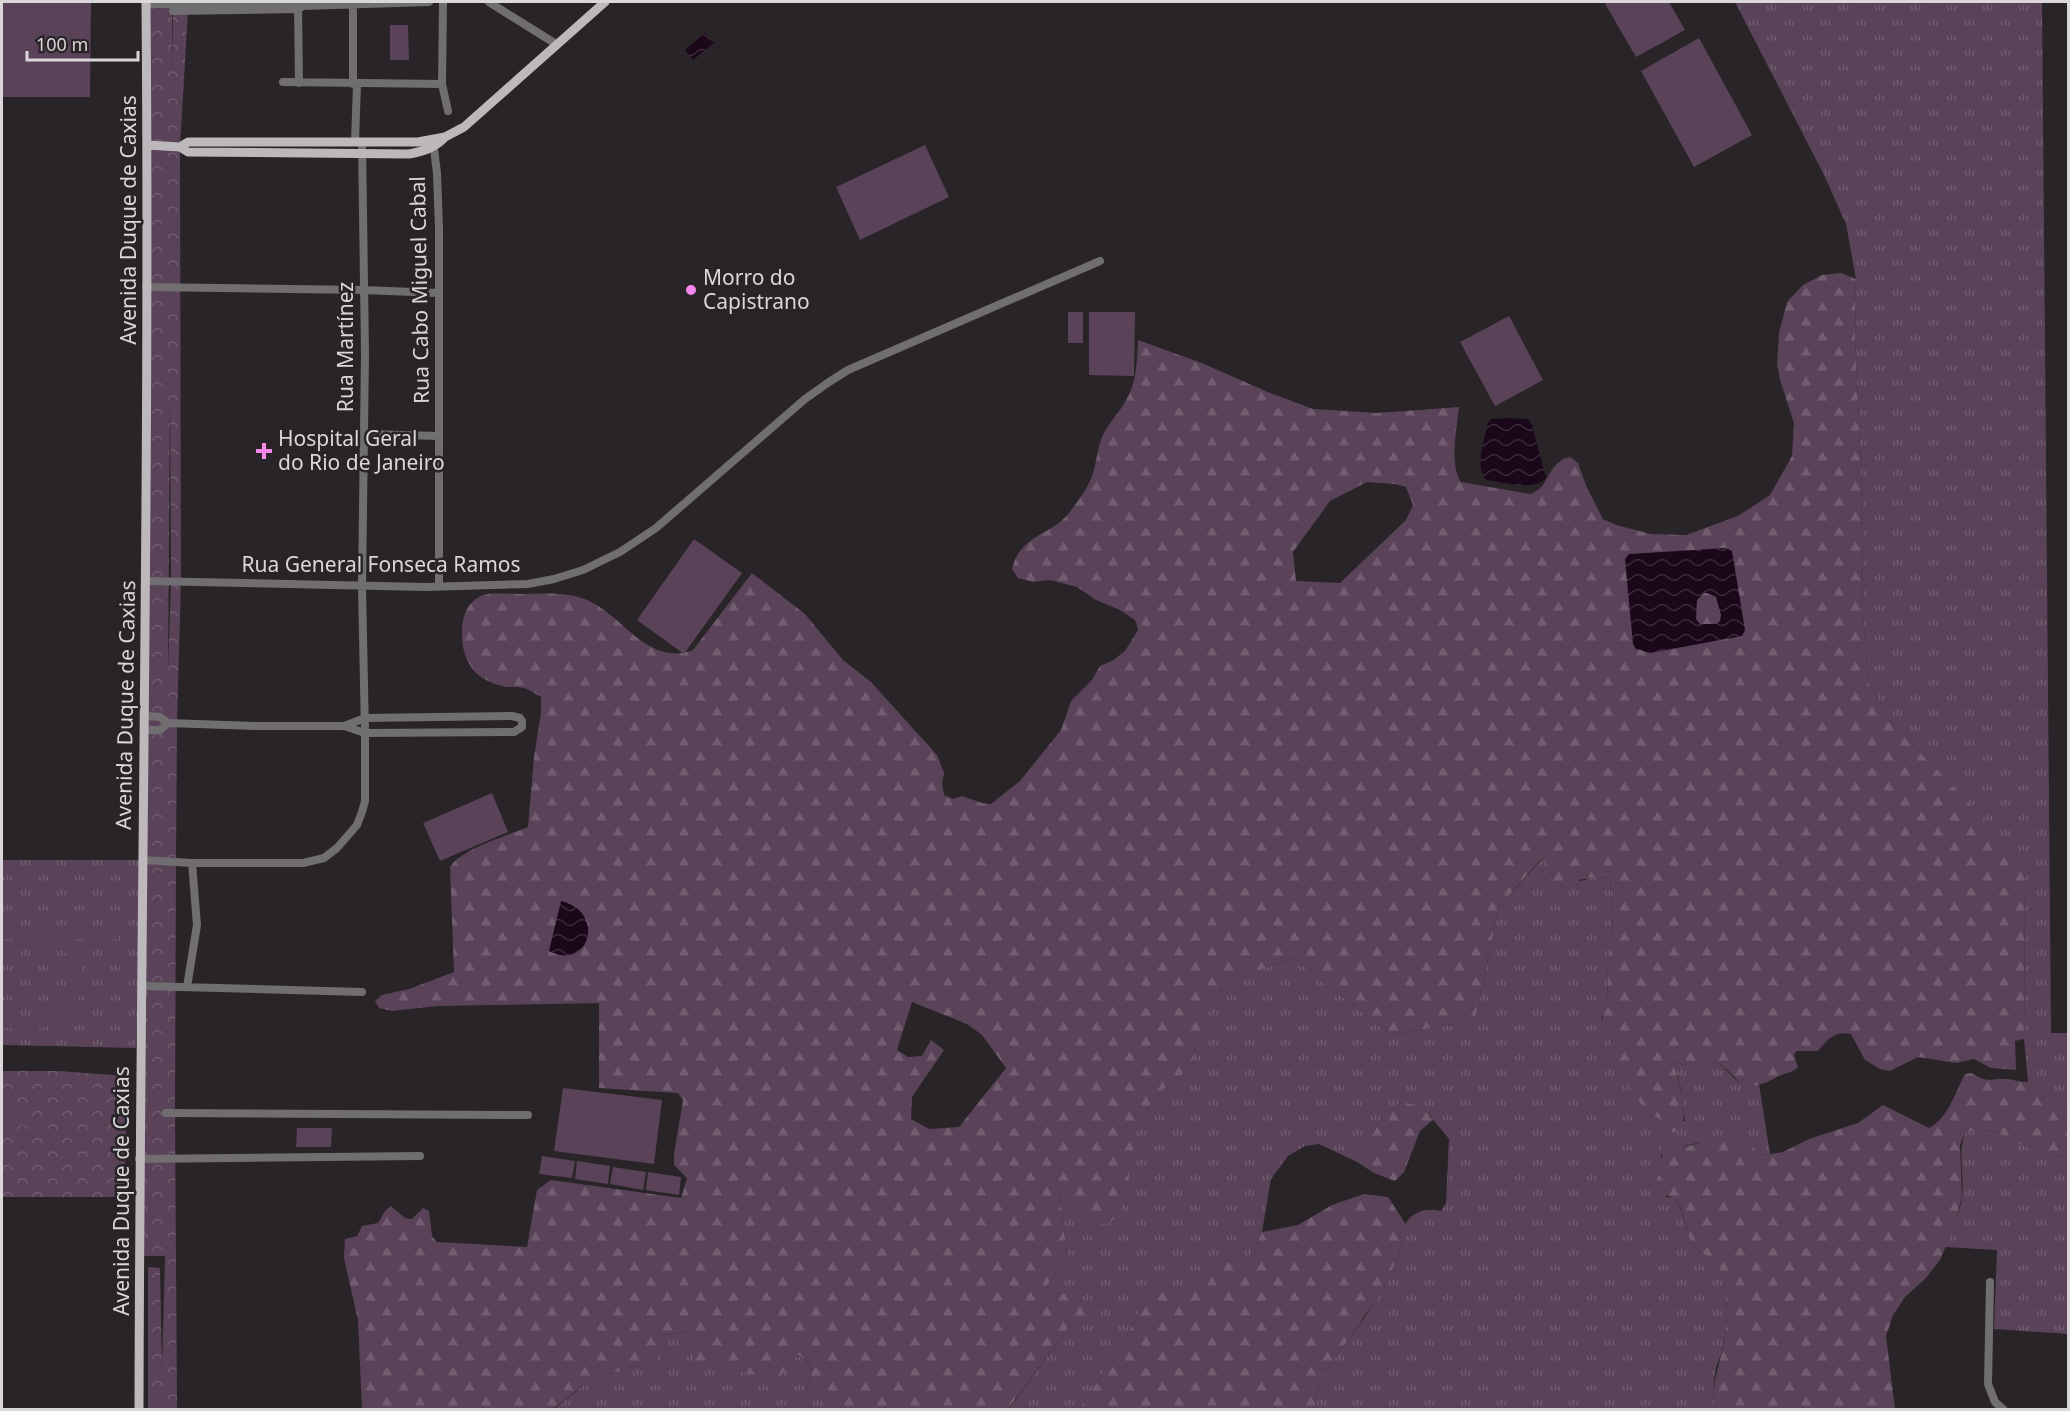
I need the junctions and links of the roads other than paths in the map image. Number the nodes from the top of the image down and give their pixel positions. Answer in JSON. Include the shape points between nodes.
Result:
{"nodes":[{"id":1,"x":146,"y":2,"type":"edge"},
{"id":2,"x":429,"y":2,"type":"edge"},
{"id":3,"x":443,"y":2,"type":"edge"},
{"id":4,"x":489,"y":2,"type":"edge"},
{"id":5,"x":605,"y":2,"type":"edge"},
{"id":6,"x":353,"y":4,"type":"junction"},
{"id":7,"x":294,"y":6,"type":"edge"},
{"id":8,"x":556,"y":44,"type":"junction"},
{"id":9,"x":283,"y":82,"type":"dead end"},
{"id":10,"x":299,"y":82,"type":"junction"},
{"id":11,"x":355,"y":84,"type":"junction"},
{"id":12,"x":442,"y":84,"type":"junction"},
{"id":13,"x":448,"y":111,"type":"dead end"},
{"id":14,"x":358,"y":142,"type":"junction"},
{"id":15,"x":434,"y":143,"type":"junction"},
{"id":16,"x":147,"y":146,"type":"junction"},
{"id":17,"x":180,"y":147,"type":"junction"},
{"id":18,"x":362,"y":154,"type":"junction"},
{"id":19,"x":1100,"y":261,"type":"dead end"},
{"id":20,"x":146,"y":287,"type":"junction"},
{"id":21,"x":364,"y":290,"type":"junction"},
{"id":22,"x":438,"y":293,"type":"junction"},
{"id":23,"x":365,"y":434,"type":"junction"},
{"id":24,"x":439,"y":436,"type":"junction"},
{"id":25,"x":146,"y":581,"type":"junction"},
{"id":26,"x":439,"y":586,"type":"junction"},
{"id":27,"x":362,"y":587,"type":"junction"},
{"id":28,"x":145,"y":716,"type":"junction"},
{"id":29,"x":442,"y":717,"type":"junction"},
{"id":30,"x":365,"y":718,"type":"junction"},
{"id":31,"x":168,"y":723,"type":"junction"},
{"id":32,"x":344,"y":726,"type":"junction"},
{"id":33,"x":145,"y":730,"type":"junction"},
{"id":34,"x":365,"y":733,"type":"junction"},
{"id":35,"x":441,"y":733,"type":"junction"},
{"id":36,"x":143,"y":860,"type":"junction"},
{"id":37,"x":192,"y":863,"type":"junction"},
{"id":38,"x":143,"y":986,"type":"junction"},
{"id":39,"x":187,"y":987,"type":"junction"},
{"id":40,"x":362,"y":992,"type":"dead end"},
{"id":41,"x":166,"y":1113,"type":"dead end"},
{"id":42,"x":528,"y":1115,"type":"dead end"},
{"id":43,"x":420,"y":1156,"type":"dead end"},
{"id":44,"x":139,"y":1159,"type":"junction"},
{"id":45,"x":1990,"y":1282,"type":"dead end"},
{"id":46,"x":139,"y":1410,"type":"edge"},
{"id":47,"x":2004,"y":1410,"type":"edge"}],
"edges":[{"from":1,"to":7,"type":"street","via":[[173,7]]},
{"from":1,"to":16,"type":"main road","name":"Avenida Duque de Caxias"},
{"from":2,"to":6,"type":"street"},
{"from":3,"to":12,"type":"street"},
{"from":4,"to":8,"type":"street"},
{"from":5,"to":8,"type":"main road"},
{"from":6,"to":7,"type":"street"},
{"from":6,"to":11,"type":"street","name":"Rua Martínez"},
{"from":7,"to":10,"type":"street"},
{"from":8,"to":15,"type":"main road","via":[[483,111]]},
{"from":9,"to":10,"type":"street"},
{"from":10,"to":11,"type":"street"},
{"from":11,"to":12,"type":"street"},
{"from":11,"to":14,"type":"street","name":"Rua Martínez"},
{"from":12,"to":13,"type":"street"},
{"from":14,"to":15,"type":"main road"},
{"from":14,"to":17,"type":"main road","via":[[188,142]]},
{"from":14,"to":18,"type":"street","name":"Rua Martínez"},
{"from":15,"to":18,"type":"main road","via":[[422,152],[409,154]]},
{"from":15,"to":22,"type":"street","name":"Rua Cabo Miguel Cabal"},
{"from":16,"to":17,"type":"main road"},
{"from":16,"to":20,"type":"main road","name":"Avenida Duque de Caxias"},
{"from":17,"to":18,"type":"main road","via":[[188,152]]},
{"from":18,"to":21,"type":"street","name":"Rua Martínez"},
{"from":19,"to":26,"type":"street","name":"Rua General Fonseca Ramos","via":[[848,370],[805,399],[656,528],[583,570],[528,584]]},
{"from":20,"to":21,"type":"street"},
{"from":20,"to":25,"type":"main road","name":"Avenida Duque de Caxias"},
{"from":21,"to":22,"type":"street"},
{"from":21,"to":23,"type":"street","name":"Rua Martínez"},
{"from":22,"to":24,"type":"street","name":"Rua Cabo Miguel Cabal"},
{"from":23,"to":24,"type":"street"},
{"from":23,"to":27,"type":"street","name":"Rua Martínez"},
{"from":24,"to":26,"type":"street","name":"Rua Cabo Miguel Cabal"},
{"from":25,"to":27,"type":"street","name":"Rua General Fonseca Ramos"},
{"from":25,"to":28,"type":"main road","name":"Avenida Duque de Caxias"},
{"from":26,"to":27,"type":"street","name":"Rua General Fonseca Ramos"},
{"from":27,"to":30,"type":"street","name":"Rua Martínez"},
{"from":28,"to":31,"type":"street","via":[[160,717]]},
{"from":28,"to":33,"type":"main road","name":"Avenida Duque de Caxias"},
{"from":29,"to":30,"type":"street"},
{"from":29,"to":35,"type":"street"},
{"from":29,"to":35,"type":"street","via":[[512,716],[520,718],[522,727],[514,732]]},
{"from":30,"to":32,"type":"street"},
{"from":30,"to":34,"type":"street","name":"Rua Martínez"},
{"from":31,"to":32,"type":"street"},
{"from":31,"to":33,"type":"street","via":[[160,730]]},
{"from":32,"to":34,"type":"street"},
{"from":33,"to":36,"type":"main road","name":"Avenida Duque de Caxias"},
{"from":34,"to":35,"type":"street"},
{"from":34,"to":37,"type":"street","name":"Rua Martínez","via":[[365,801],[357,825],[324,858],[303,863]]},
{"from":36,"to":37,"type":"street"},
{"from":36,"to":38,"type":"main road","name":"Avenida Duque de Caxias"},
{"from":37,"to":39,"type":"street","via":[[197,925]]},
{"from":38,"to":39,"type":"street"},
{"from":38,"to":44,"type":"main road","name":"Avenida Duque de Caxias"},
{"from":39,"to":40,"type":"street"},
{"from":41,"to":42,"type":"street"},
{"from":43,"to":44,"type":"street"},
{"from":44,"to":46,"type":"main road","name":"Avenida Duque de Caxias"},
{"from":45,"to":47,"type":"street","via":[[1988,1384],[1995,1402]]}]}
